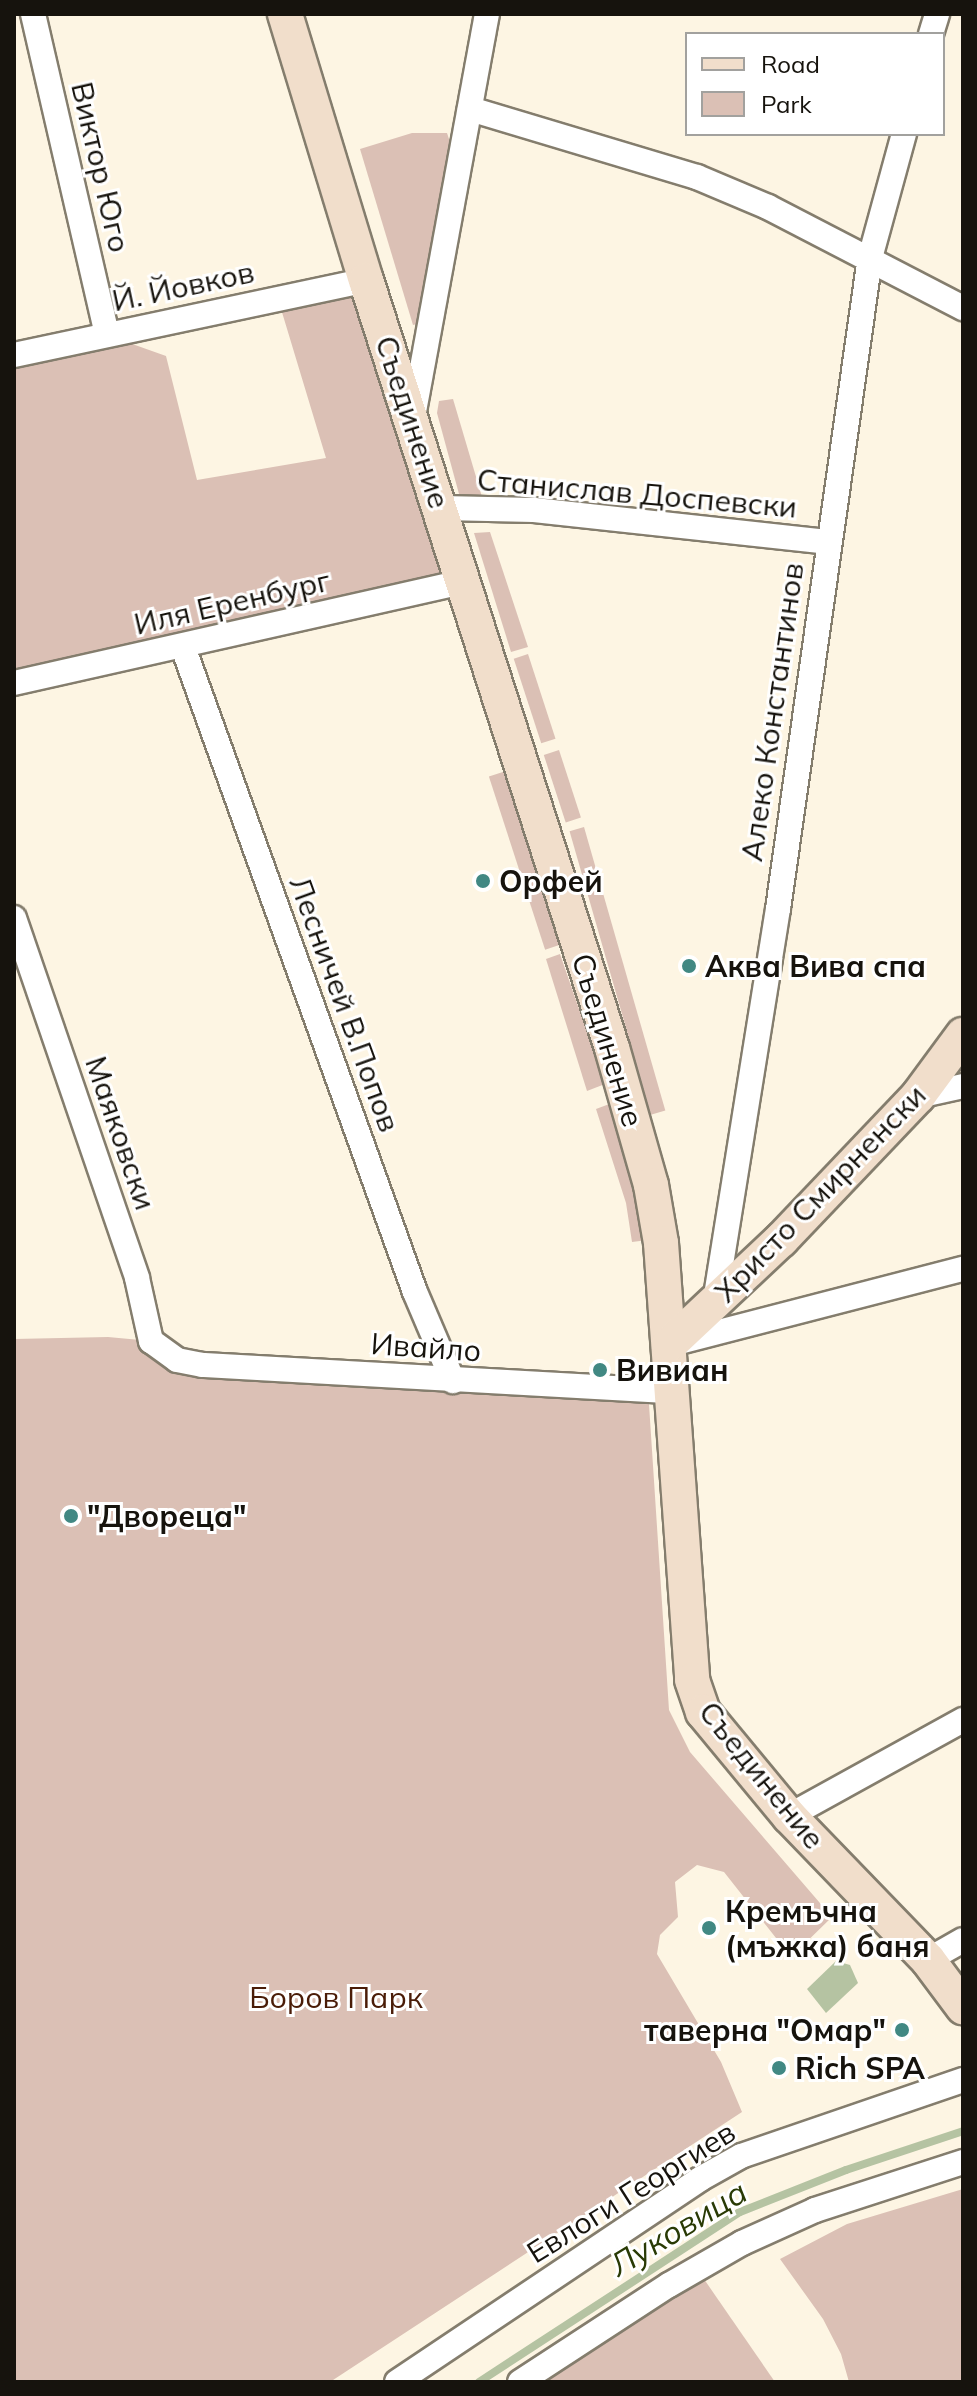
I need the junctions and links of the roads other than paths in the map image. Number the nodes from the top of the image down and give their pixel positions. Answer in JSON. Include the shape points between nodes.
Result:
{"nodes":[{"id":1,"x":33,"y":14,"type":"edge"},
{"id":2,"x":285,"y":14,"type":"edge"},
{"id":3,"x":487,"y":14,"type":"edge"},
{"id":4,"x":470,"y":109,"type":"junction"},
{"id":5,"x":903,"y":136,"type":"edge"},
{"id":6,"x":870,"y":258,"type":"junction"},
{"id":7,"x":366,"y":280,"type":"junction"},
{"id":8,"x":963,"y":308,"type":"edge"},
{"id":9,"x":107,"y":335,"type":"junction"},
{"id":10,"x":14,"y":355,"type":"edge"},
{"id":11,"x":412,"y":420,"type":"junction"},
{"id":12,"x":442,"y":508,"type":"junction"},
{"id":13,"x":827,"y":542,"type":"junction"},
{"id":14,"x":463,"y":582,"type":"junction"},
{"id":15,"x":183,"y":647,"type":"junction"},
{"id":16,"x":14,"y":683,"type":"edge"},
{"id":17,"x":14,"y":918,"type":"edge"},
{"id":18,"x":963,"y":1035,"type":"edge"},
{"id":19,"x":963,"y":1086,"type":"edge"},
{"id":20,"x":918,"y":1096,"type":"junction"},
{"id":21,"x":963,"y":1269,"type":"edge"},
{"id":22,"x":715,"y":1302,"type":"junction"},
{"id":23,"x":669,"y":1345,"type":"junction"},
{"id":24,"x":177,"y":1360,"type":"joint"},
{"id":25,"x":453,"y":1381,"type":"junction"},
{"id":26,"x":672,"y":1391,"type":"junction"},
{"id":27,"x":963,"y":1720,"type":"edge"},
{"id":28,"x":789,"y":1816,"type":"junction"},
{"id":29,"x":963,"y":1940,"type":"edge"},
{"id":30,"x":928,"y":1960,"type":"junction"},
{"id":31,"x":963,"y":2007,"type":"edge"},
{"id":32,"x":963,"y":2080,"type":"edge"},
{"id":33,"x":963,"y":2162,"type":"edge"},
{"id":34,"x":397,"y":2382,"type":"edge"},
{"id":35,"x":520,"y":2382,"type":"edge"}],
"edges":[{"from":1,"to":9,"type":"street","name":"Виктор Юго"},
{"from":2,"to":7,"type":"street","name":"Съединение"},
{"from":3,"to":4,"type":"street"},
{"from":4,"to":6,"type":"street","via":[[697,177]]},
{"from":4,"to":11,"type":"street"},
{"from":5,"to":6,"type":"street","name":"Алеко Константинов"},
{"from":6,"to":8,"type":"street"},
{"from":6,"to":13,"type":"street","name":"Алеко Константинов"},
{"from":7,"to":9,"type":"street","name":"Й. Йовков"},
{"from":7,"to":11,"type":"street","name":"Съединение"},
{"from":9,"to":10,"type":"street","name":"Й. Йовков"},
{"from":11,"to":12,"type":"street","name":"Съединение"},
{"from":12,"to":13,"type":"street","name":"Станислав Доспевски","via":[[534,510]]},
{"from":12,"to":14,"type":"street","name":"Съединение"},
{"from":13,"to":22,"type":"street","name":"Алеко Константинов","via":[[775,925]]},
{"from":14,"to":15,"type":"street","name":"Иля Еренбург"},
{"from":14,"to":23,"type":"street","name":"Съединение","via":[[635,1124],[661,1243]]},
{"from":15,"to":16,"type":"street","name":"Иля Еренбург"},
{"from":15,"to":25,"type":"street","name":"Лесничей В.Попов","via":[[415,1292]]},
{"from":17,"to":24,"type":"street","name":"Маяковски","via":[[137,1278],[151,1341]]},
{"from":18,"to":20,"type":"street","name":"Христо Смирненски"},
{"from":19,"to":20,"type":"street"},
{"from":20,"to":22,"type":"street","name":"Христо Смирненски"},
{"from":21,"to":23,"type":"street"},
{"from":22,"to":23,"type":"street","name":"Христо Смирненски"},
{"from":23,"to":26,"type":"street","name":"Съединение"},
{"from":24,"to":25,"type":"street","name":"Ивайло"},
{"from":25,"to":26,"type":"street","name":"Ивайло"},
{"from":26,"to":28,"type":"street","name":"Съединение","via":[[692,1680],[703,1712]]},
{"from":27,"to":28,"type":"street"},
{"from":28,"to":30,"type":"street","name":"Съединение"},
{"from":29,"to":30,"type":"street"},
{"from":30,"to":31,"type":"street","name":"Съединение"},
{"from":32,"to":34,"type":"street","name":"Евлоги Георгиев","via":[[741,2156]]},
{"from":33,"to":35,"type":"street","via":[[815,2210],[742,2243]]}]}
